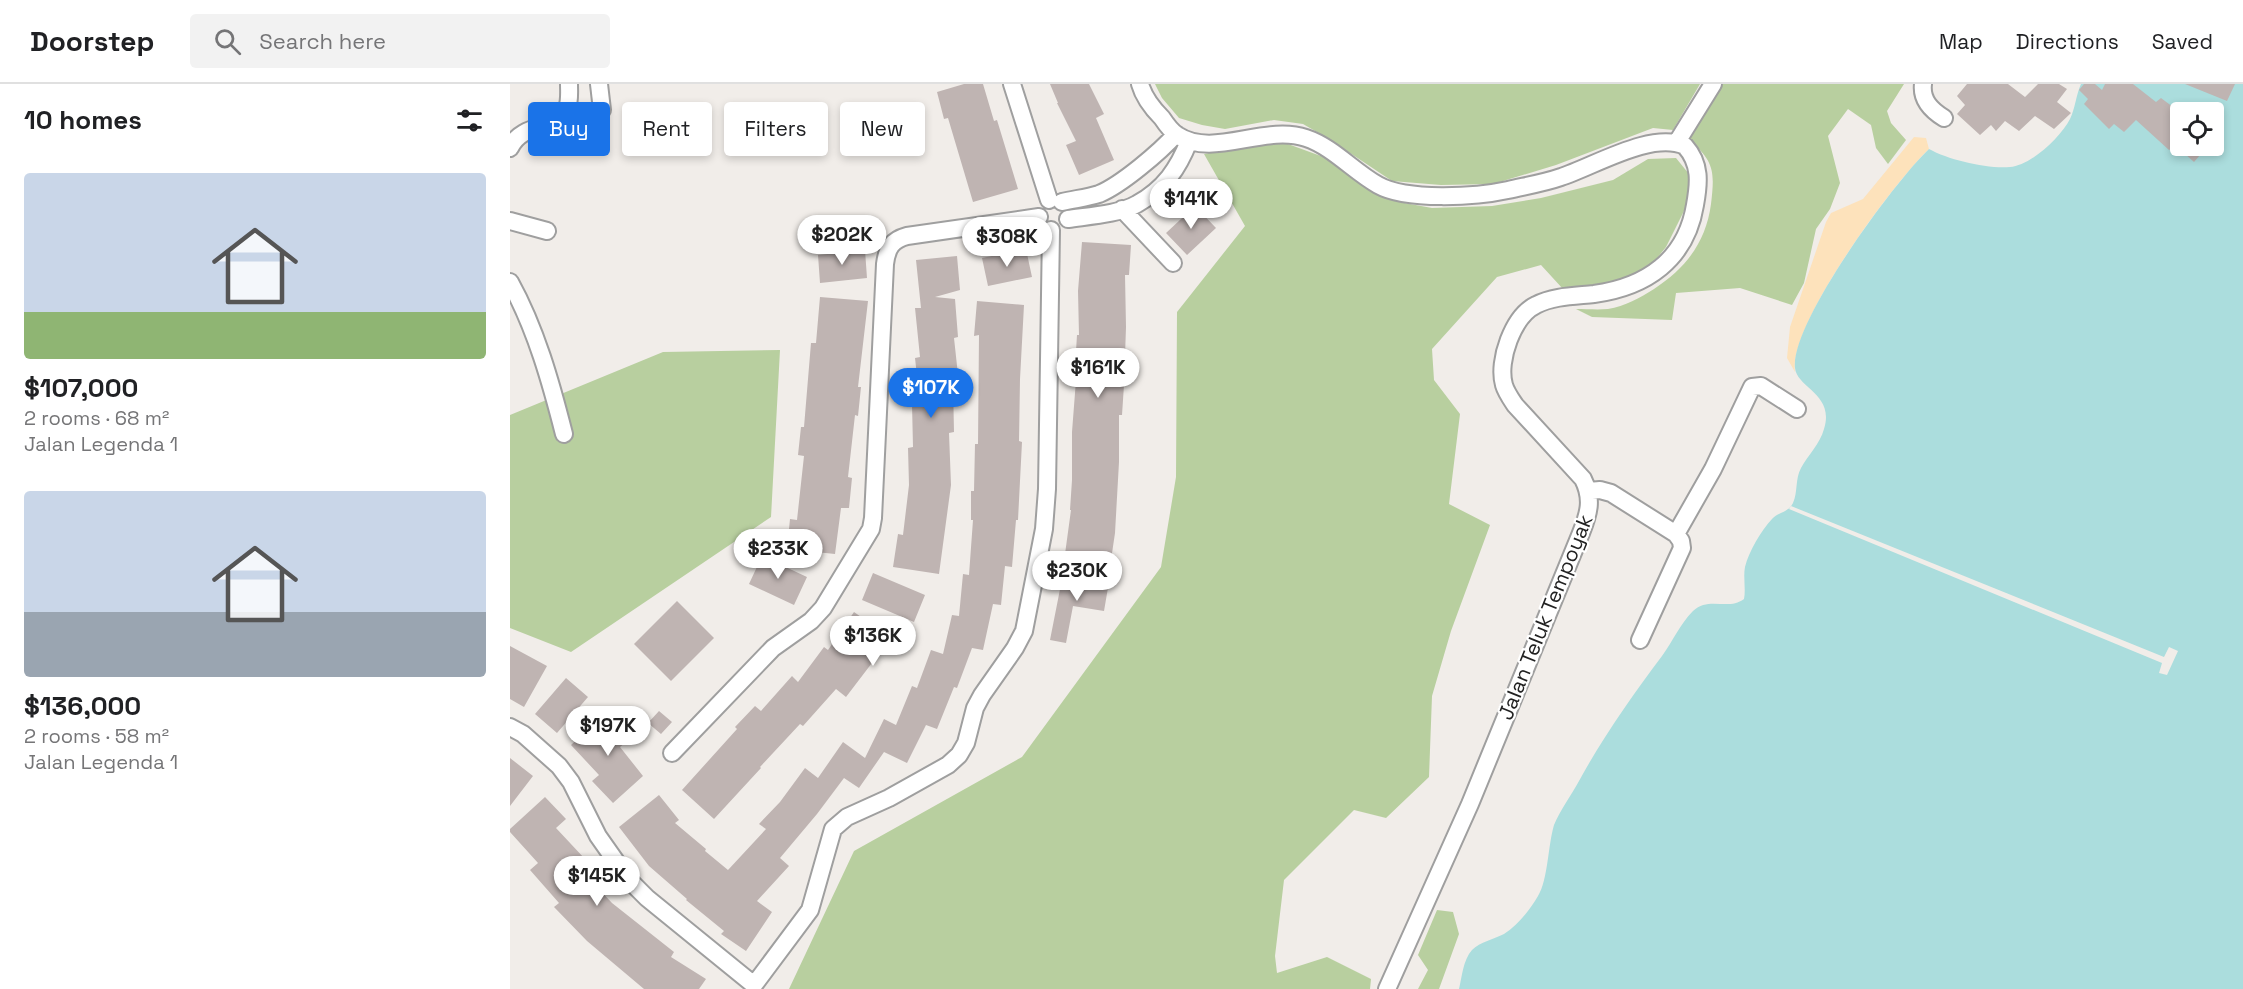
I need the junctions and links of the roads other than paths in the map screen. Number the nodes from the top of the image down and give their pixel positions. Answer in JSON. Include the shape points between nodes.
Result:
{"nodes":[{"id":1,"x":568,"y":84,"type":"edge"},
{"id":2,"x":598,"y":84,"type":"edge"},
{"id":3,"x":1012,"y":84,"type":"edge"},
{"id":4,"x":1140,"y":84,"type":"edge"},
{"id":5,"x":1713,"y":84,"type":"edge"},
{"id":6,"x":1923,"y":84,"type":"edge"},
{"id":7,"x":601,"y":102,"type":"edge"},
{"id":8,"x":1944,"y":118,"type":"dead end"},
{"id":9,"x":1182,"y":137,"type":"junction"},
{"id":10,"x":1677,"y":142,"type":"junction"},
{"id":11,"x":510,"y":148,"type":"edge"},
{"id":12,"x":1055,"y":201,"type":"junction"},
{"id":13,"x":1122,"y":209,"type":"junction"},
{"id":14,"x":1039,"y":217,"type":"junction"},
{"id":15,"x":1068,"y":219,"type":"junction"},
{"id":16,"x":510,"y":221,"type":"edge"},
{"id":17,"x":1051,"y":230,"type":"junction"},
{"id":18,"x":547,"y":231,"type":"dead end"},
{"id":19,"x":1173,"y":263,"type":"dead end"},
{"id":20,"x":510,"y":282,"type":"edge"},
{"id":21,"x":1797,"y":409,"type":"dead end"},
{"id":22,"x":564,"y":434,"type":"dead end"},
{"id":23,"x":1589,"y":491,"type":"junction"},
{"id":24,"x":1676,"y":534,"type":"junction"},
{"id":25,"x":1640,"y":640,"type":"dead end"},
{"id":26,"x":510,"y":727,"type":"edge"},
{"id":27,"x":672,"y":753,"type":"dead end"},
{"id":28,"x":754,"y":987,"type":"edge"},
{"id":29,"x":1387,"y":989,"type":"edge"}],
"edges":[{"from":1,"to":11,"type":"street","via":[[567,111],[558,120],[520,133]]},
{"from":2,"to":7,"type":"street"},
{"from":3,"to":12,"type":"street"},
{"from":4,"to":9,"type":"street","via":[[1150,106]]},
{"from":5,"to":10,"type":"street"},
{"from":6,"to":8,"type":"street","via":[[1924,99]]},
{"from":9,"to":10,"type":"street","via":[[1204,144],[1289,134],[1308,138],[1379,186],[1412,195],[1506,191],[1559,178],[1653,143]]},
{"from":9,"to":12,"type":"street","via":[[1114,186],[1098,194]]},
{"from":9,"to":13,"type":"street","via":[[1181,161],[1171,177],[1136,205]]},
{"from":10,"to":23,"type":"street","name":"Jalan Teluk Tempoyak","via":[[1685,146],[1696,162],[1698,189],[1690,227],[1670,259],[1654,273],[1620,290],[1569,296],[1536,305],[1517,322],[1505,354],[1502,375],[1507,393],[1583,479]]},
{"from":12,"to":14,"type":"street","via":[[1043,204]]},
{"from":12,"to":15,"type":"street","via":[[1068,210]]},
{"from":13,"to":15,"type":"street"},
{"from":13,"to":19,"type":"street"},
{"from":14,"to":17,"type":"street"},
{"from":14,"to":27,"type":"street","via":[[907,236],[890,245],[885,264],[871,529],[823,608],[772,648]]},
{"from":15,"to":17,"type":"street"},
{"from":16,"to":18,"type":"street"},
{"from":17,"to":28,"type":"street","via":[[1047,489],[1044,529],[1024,631],[975,708],[959,755],[948,765],[847,817],[832,829],[810,910]]},
{"from":20,"to":22,"type":"street","via":[[551,383]]},
{"from":21,"to":24,"type":"street","via":[[1761,386],[1752,387],[1713,469]]},
{"from":23,"to":24,"type":"street","via":[[1611,494]]},
{"from":23,"to":29,"type":"street","name":"Jalan Teluk Tempoyak","via":[[1588,516],[1470,804]]},
{"from":24,"to":25,"type":"street","via":[[1682,548]]},
{"from":26,"to":28,"type":"street","via":[[559,766],[598,836],[629,880]]}]}
